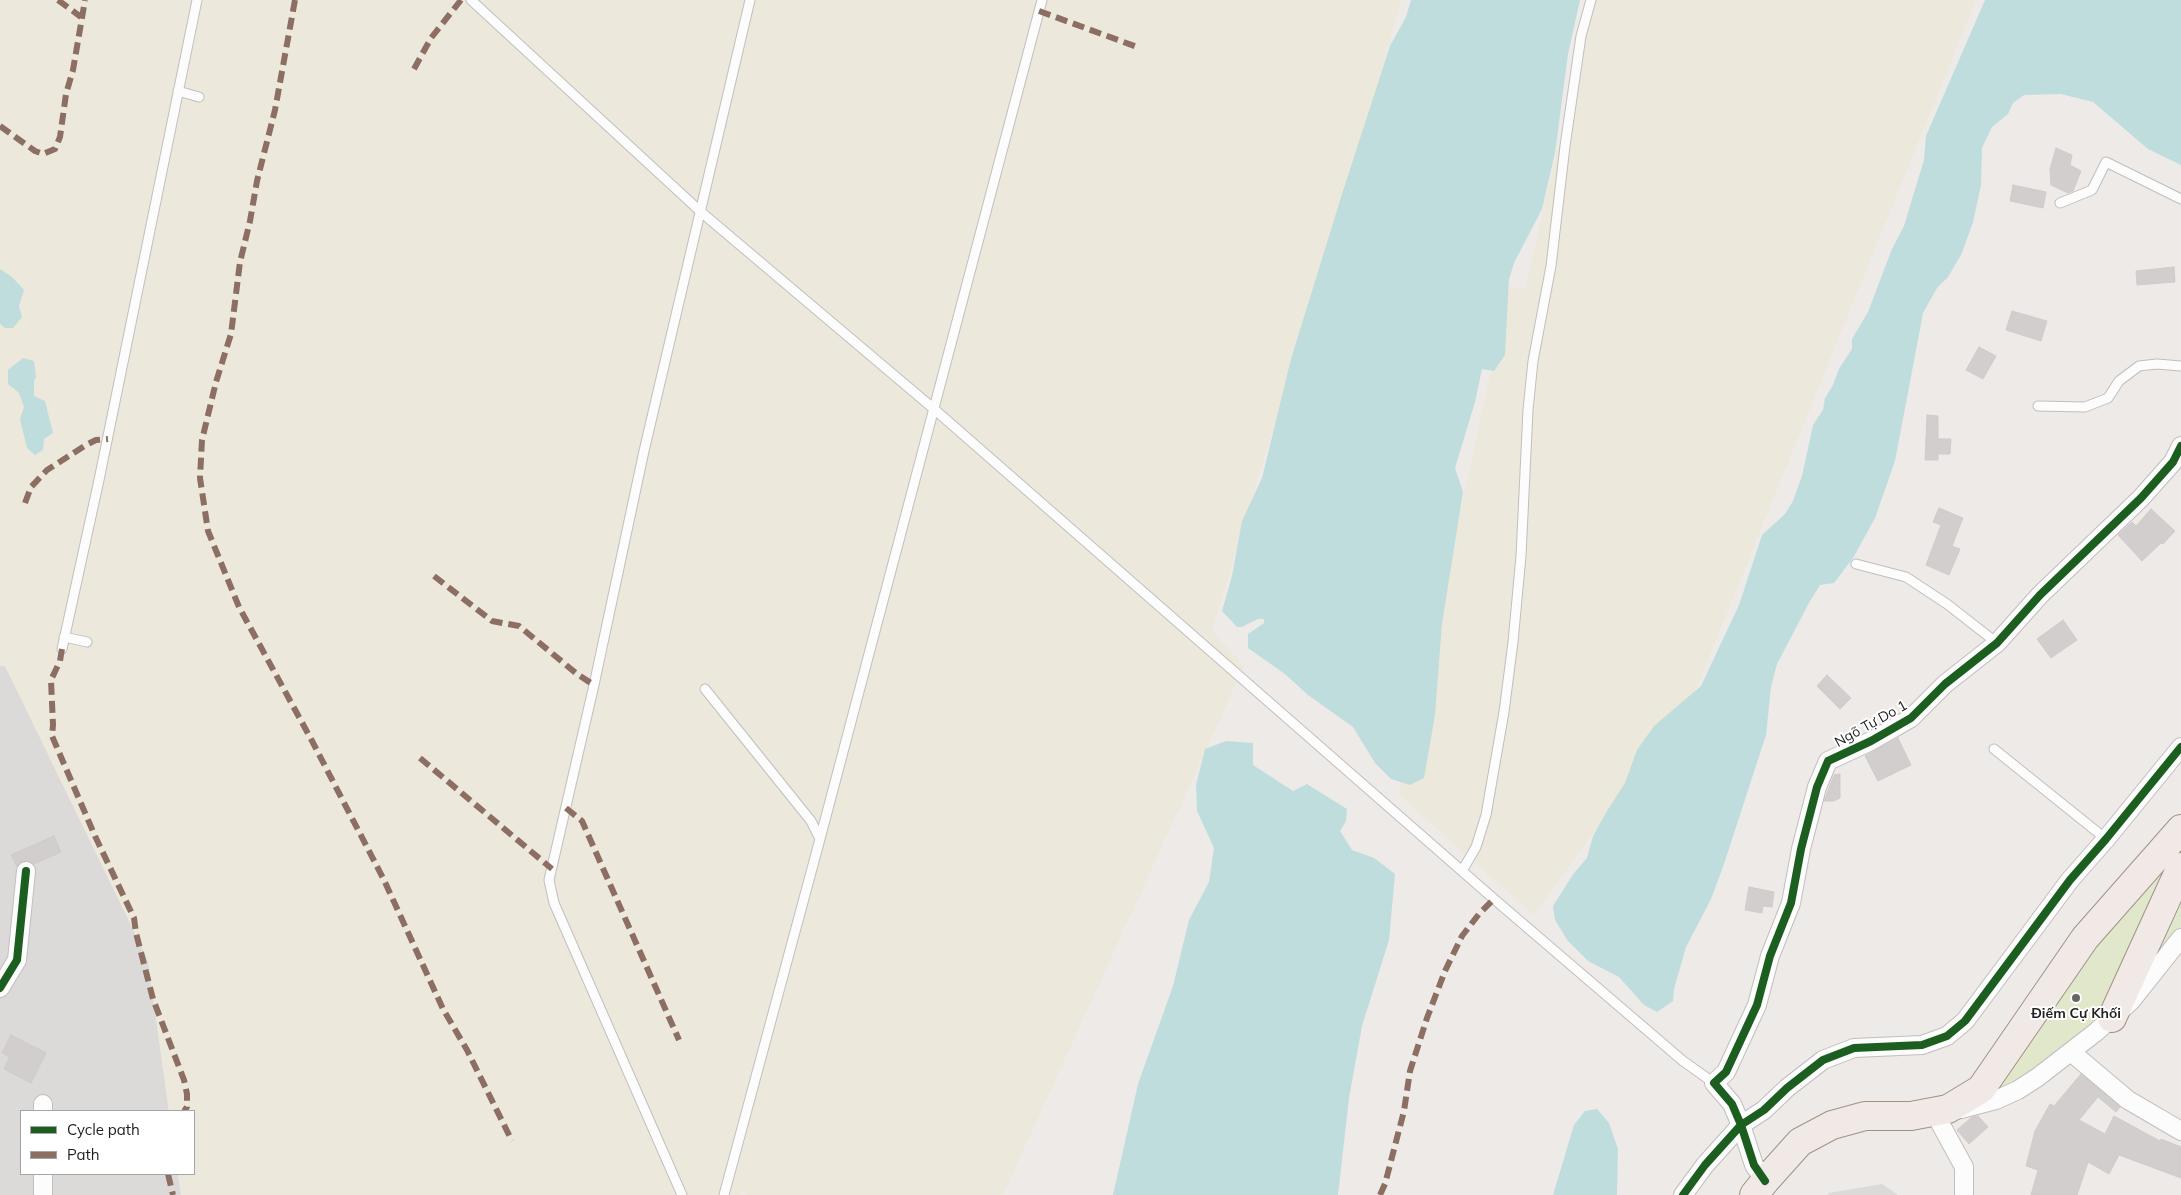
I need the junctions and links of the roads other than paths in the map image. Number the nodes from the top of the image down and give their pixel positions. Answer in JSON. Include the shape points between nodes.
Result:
{"nodes":[{"id":1,"x":197,"y":0,"type":"edge"},
{"id":2,"x":471,"y":0,"type":"edge"},
{"id":3,"x":750,"y":0,"type":"edge"},
{"id":4,"x":1042,"y":0,"type":"edge"},
{"id":5,"x":1591,"y":0,"type":"edge"},
{"id":6,"x":178,"y":91,"type":"junction"},
{"id":7,"x":199,"y":97,"type":"dead end"},
{"id":8,"x":2181,"y":199,"type":"edge"},
{"id":9,"x":2060,"y":203,"type":"dead end"},
{"id":10,"x":700,"y":212,"type":"junction"},
{"id":11,"x":2181,"y":366,"type":"edge"},
{"id":12,"x":2038,"y":406,"type":"dead end"},
{"id":13,"x":934,"y":409,"type":"junction"},
{"id":14,"x":2181,"y":446,"type":"edge"},
{"id":15,"x":1856,"y":564,"type":"dead end"},
{"id":16,"x":64,"y":637,"type":"junction"},
{"id":17,"x":87,"y":642,"type":"dead end"},
{"id":18,"x":1997,"y":643,"type":"junction"},
{"id":19,"x":62,"y":649,"type":"dead end"},
{"id":20,"x":704,"y":688,"type":"dead end"},
{"id":21,"x":2181,"y":747,"type":"edge"},
{"id":22,"x":1994,"y":749,"type":"dead end"},
{"id":23,"x":2181,"y":829,"type":"edge"},
{"id":24,"x":820,"y":839,"type":"junction"},
{"id":25,"x":2106,"y":839,"type":"junction"},
{"id":26,"x":2181,"y":867,"type":"edge"},
{"id":27,"x":26,"y":871,"type":"dead end"},
{"id":28,"x":1462,"y":871,"type":"junction"},
{"id":29,"x":2181,"y":938,"type":"edge"},
{"id":30,"x":0,"y":988,"type":"edge"},
{"id":31,"x":2112,"y":1018,"type":"junction"},
{"id":32,"x":2071,"y":1052,"type":"junction"},
{"id":33,"x":1714,"y":1083,"type":"junction"},
{"id":34,"x":1934,"y":1112,"type":"junction"},
{"id":35,"x":1741,"y":1125,"type":"junction"},
{"id":36,"x":2181,"y":1131,"type":"edge"},
{"id":37,"x":43,"y":1175,"type":"edge"},
{"id":38,"x":1759,"y":1188,"type":"edge"},
{"id":39,"x":43,"y":1195,"type":"edge"},
{"id":40,"x":682,"y":1195,"type":"edge"},
{"id":41,"x":724,"y":1195,"type":"edge"},
{"id":42,"x":1683,"y":1195,"type":"edge"},
{"id":43,"x":1964,"y":1195,"type":"edge"}],
"edges":[{"from":1,"to":6,"type":"lane"},
{"from":2,"to":10,"type":"lane"},
{"from":3,"to":10,"type":"lane"},
{"from":4,"to":13,"type":"lane"},
{"from":5,"to":28,"type":"lane","via":[[1581,36],[1551,266],[1533,361],[1521,556],[1504,712],[1486,815],[1476,847]]},
{"from":6,"to":7,"type":"lane"},
{"from":6,"to":16,"type":"lane","via":[[100,480]]},
{"from":8,"to":9,"type":"lane","via":[[2106,162],[2092,190]]},
{"from":10,"to":13,"type":"lane"},
{"from":10,"to":40,"type":"lane","via":[[549,880],[554,903]]},
{"from":11,"to":12,"type":"lane","via":[[2139,366],[2119,381],[2108,398],[2085,408]]},
{"from":13,"to":24,"type":"lane"},
{"from":13,"to":28,"type":"lane"},
{"from":14,"to":18,"type":"street","name":"Ngõ Tự Do 1","via":[[2173,462],[2141,498],[2040,595]]},
{"from":15,"to":18,"type":"lane","via":[[1906,577]]},
{"from":16,"to":17,"type":"lane"},
{"from":16,"to":19,"type":"lane"},
{"from":18,"to":33,"type":"street","name":"Ngõ Tự Do 1","via":[[1945,684],[1911,718],[1828,761],[1817,787],[1791,903],[1770,956],[1757,1005],[1726,1072]]},
{"from":20,"to":24,"type":"lane","via":[[811,821]]},
{"from":21,"to":25,"type":"street"},
{"from":22,"to":25,"type":"lane"},
{"from":23,"to":34,"type":"main road","via":[[2084,938],[1981,1089],[1948,1109]]},
{"from":24,"to":41,"type":"lane"},
{"from":25,"to":35,"type":"street","via":[[2070,880],[1965,1021],[1947,1036],[1922,1045],[1854,1048],[1823,1060],[1764,1110]]},
{"from":26,"to":31,"type":"main road"},
{"from":27,"to":30,"type":"street","via":[[17,960]]},
{"from":28,"to":33,"type":"lane","via":[[1683,1061]]},
{"from":29,"to":31,"type":"street","via":[[2146,984]]},
{"from":31,"to":32,"type":"street"},
{"from":32,"to":34,"type":"street","via":[[2006,1096],[1973,1107]]},
{"from":32,"to":36,"type":"street","via":[[2128,1100]]},
{"from":33,"to":35,"type":"street","via":[[1732,1104]]},
{"from":34,"to":38,"type":"main road","via":[[1912,1116],[1865,1116],[1832,1125],[1800,1142]]},
{"from":34,"to":43,"type":"street","via":[[1964,1167]]},
{"from":35,"to":38,"type":"street"},
{"from":35,"to":42,"type":"street"},
{"from":37,"to":39,"type":"street"}]}
